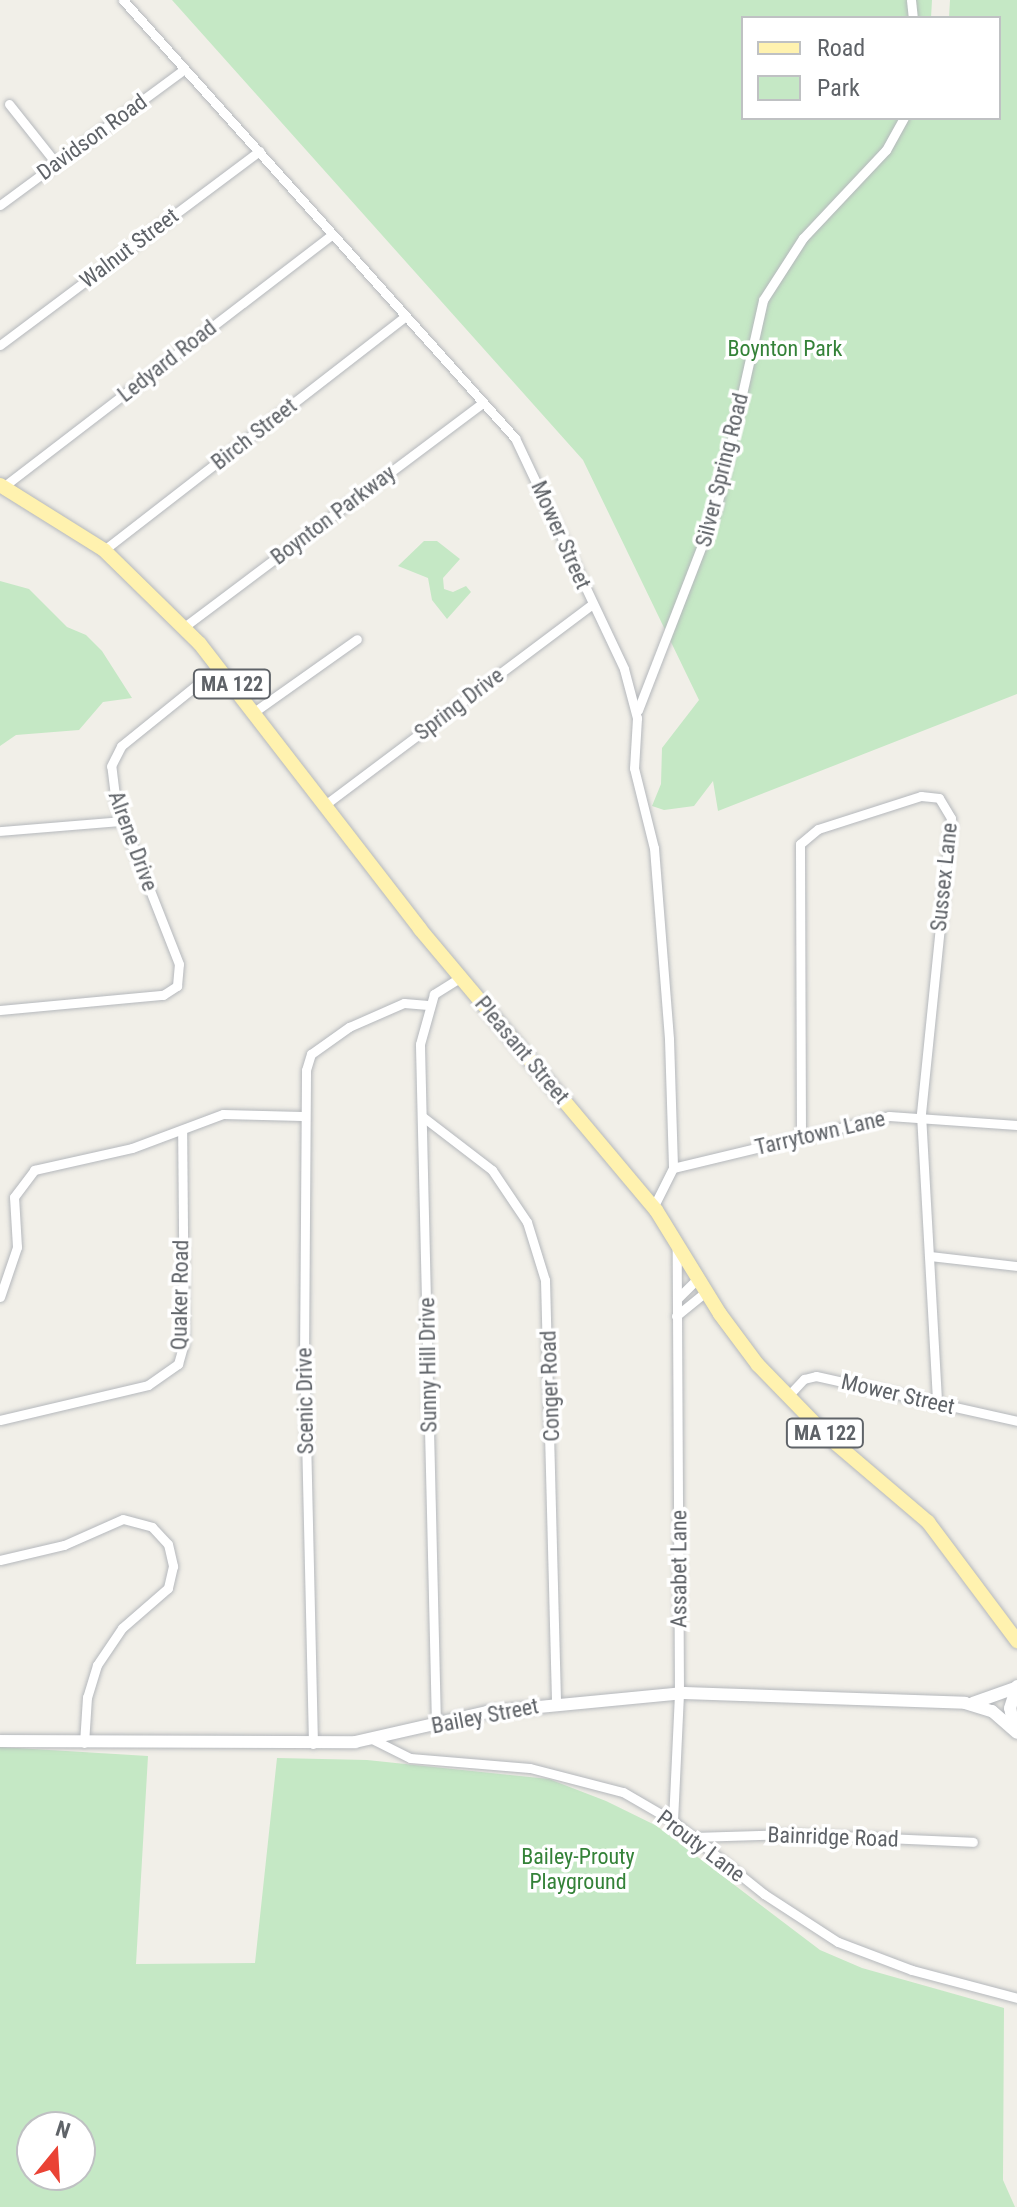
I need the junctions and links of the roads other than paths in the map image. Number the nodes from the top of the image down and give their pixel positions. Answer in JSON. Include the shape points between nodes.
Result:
{"nodes":[{"id":1,"x":123,"y":0,"type":"edge"},
{"id":2,"x":183,"y":70,"type":"junction"},
{"id":3,"x":9,"y":104,"type":"dead end"},
{"id":4,"x":903,"y":120,"type":"edge"},
{"id":5,"x":259,"y":151,"type":"junction"},
{"id":6,"x":56,"y":163,"type":"junction"},
{"id":7,"x":0,"y":205,"type":"edge"},
{"id":8,"x":331,"y":235,"type":"junction"},
{"id":9,"x":403,"y":318,"type":"junction"},
{"id":10,"x":0,"y":345,"type":"edge"},
{"id":11,"x":482,"y":403,"type":"junction"},
{"id":12,"x":2,"y":486,"type":"edge"},
{"id":13,"x":104,"y":550,"type":"junction"},
{"id":14,"x":592,"y":604,"type":"junction"},
{"id":15,"x":184,"y":627,"type":"junction"},
{"id":16,"x":357,"y":639,"type":"dead end"},
{"id":17,"x":219,"y":667,"type":"junction"},
{"id":18,"x":254,"y":712,"type":"junction"},
{"id":19,"x":637,"y":718,"type":"junction"},
{"id":20,"x":326,"y":804,"type":"junction"},
{"id":21,"x":122,"y":821,"type":"junction"},
{"id":22,"x":0,"y":831,"type":"edge"},
{"id":23,"x":460,"y":978,"type":"junction"},
{"id":24,"x":428,"y":1005,"type":"junction"},
{"id":25,"x":0,"y":1010,"type":"edge"},
{"id":26,"x":921,"y":1114,"type":"junction"},
{"id":27,"x":302,"y":1116,"type":"junction"},
{"id":28,"x":423,"y":1117,"type":"junction"},
{"id":29,"x":1017,"y":1125,"type":"edge"},
{"id":30,"x":182,"y":1133,"type":"junction"},
{"id":31,"x":801,"y":1136,"type":"junction"},
{"id":32,"x":673,"y":1168,"type":"junction"},
{"id":33,"x":654,"y":1206,"type":"junction"},
{"id":34,"x":677,"y":1242,"type":"junction"},
{"id":35,"x":930,"y":1256,"type":"junction"},
{"id":36,"x":1017,"y":1266,"type":"edge"},
{"id":37,"x":698,"y":1278,"type":"junction"},
{"id":38,"x":706,"y":1292,"type":"junction"},
{"id":39,"x":0,"y":1297,"type":"edge"},
{"id":40,"x":676,"y":1303,"type":"junction"},
{"id":41,"x":676,"y":1316,"type":"junction"},
{"id":42,"x":787,"y":1397,"type":"junction"},
{"id":43,"x":937,"y":1403,"type":"junction"},
{"id":44,"x":0,"y":1420,"type":"edge"},
{"id":45,"x":1017,"y":1421,"type":"edge"},
{"id":46,"x":0,"y":1560,"type":"edge"},
{"id":47,"x":1017,"y":1641,"type":"edge"},
{"id":48,"x":1017,"y":1686,"type":"edge"},
{"id":49,"x":679,"y":1693,"type":"junction"},
{"id":50,"x":556,"y":1703,"type":"junction"},
{"id":51,"x":970,"y":1704,"type":"junction"},
{"id":52,"x":436,"y":1725,"type":"junction"},
{"id":53,"x":1016,"y":1734,"type":"edge"},
{"id":54,"x":372,"y":1739,"type":"junction"},
{"id":55,"x":0,"y":1741,"type":"edge"},
{"id":56,"x":84,"y":1743,"type":"junction"},
{"id":57,"x":313,"y":1744,"type":"junction"},
{"id":58,"x":673,"y":1821,"type":"junction"},
{"id":59,"x":693,"y":1837,"type":"junction"},
{"id":60,"x":973,"y":1842,"type":"dead end"},
{"id":61,"x":1017,"y":1998,"type":"edge"}],
"edges":[{"from":1,"to":2,"type":"street","name":"Mower Street"},
{"from":2,"to":5,"type":"street","name":"Mower Street"},
{"from":2,"to":6,"type":"street","name":"Davidson Road"},
{"from":3,"to":6,"type":"street"},
{"from":4,"to":19,"type":"street","name":"Silver Spring Road","via":[[886,150],[803,238],[763,300],[717,506]]},
{"from":5,"to":8,"type":"street","name":"Mower Street"},
{"from":5,"to":10,"type":"street","name":"Walnut Street"},
{"from":6,"to":7,"type":"street","name":"Davidson Road"},
{"from":8,"to":9,"type":"street","name":"Mower Street"},
{"from":8,"to":12,"type":"street","name":"Ledyard Road"},
{"from":9,"to":11,"type":"street","name":"Mower Street"},
{"from":9,"to":13,"type":"street","name":"Birch Street"},
{"from":11,"to":14,"type":"street","name":"Mower Street","via":[[529,460]]},
{"from":11,"to":15,"type":"street","name":"Boynton Parkway"},
{"from":12,"to":13,"type":"main road","name":"Pleasant Street","number":"MA 122"},
{"from":13,"to":15,"type":"main road","name":"Pleasant Street","number":"MA 122"},
{"from":14,"to":19,"type":"street","name":"Mower Street","via":[[624,669]]},
{"from":14,"to":20,"type":"street","name":"Spring Drive"},
{"from":15,"to":17,"type":"main road","name":"Pleasant Street","number":"MA 122"},
{"from":16,"to":18,"type":"street"},
{"from":17,"to":18,"type":"main road","name":"Pleasant Street","number":"MA 122"},
{"from":17,"to":21,"type":"street","name":"Alrene Drive","via":[[116,753],[111,780]]},
{"from":18,"to":20,"type":"main road","name":"Pleasant Street","number":"MA 122"},
{"from":19,"to":32,"type":"street","name":"Mower Street","via":[[633,759],[654,848],[664,942]]},
{"from":20,"to":23,"type":"main road","name":"Pleasant Street","number":"MA 122"},
{"from":21,"to":22,"type":"street"},
{"from":21,"to":25,"type":"street","name":"Alrene Drive","via":[[179,964],[177,986],[163,995]]},
{"from":23,"to":24,"type":"street","via":[[434,994]]},
{"from":23,"to":33,"type":"main road","name":"Pleasant Street","number":"MA 122"},
{"from":24,"to":27,"type":"street","name":"Scenic Drive","via":[[404,1003],[349,1027],[309,1058]]},
{"from":24,"to":28,"type":"street","name":"Sunny Hill Drive","via":[[420,1044]]},
{"from":26,"to":29,"type":"street","name":"Tarrytown Lane"},
{"from":26,"to":31,"type":"street","name":"Tarrytown Lane","via":[[873,1118]]},
{"from":26,"to":31,"type":"street","name":"Sussex Lane","via":[[951,818],[945,802],[928,795],[813,832],[797,849]]},
{"from":26,"to":35,"type":"street","name":"Sussex Lane"},
{"from":27,"to":30,"type":"street","via":[[223,1114]]},
{"from":27,"to":57,"type":"street","name":"Scenic Drive"},
{"from":28,"to":50,"type":"street","name":"Conger Road","via":[[492,1170],[527,1222],[545,1280]]},
{"from":28,"to":52,"type":"street","name":"Sunny Hill Drive"},
{"from":30,"to":39,"type":"street","via":[[29,1173],[14,1197],[17,1247]]},
{"from":30,"to":44,"type":"street","name":"Quaker Road","via":[[184,1343],[178,1364],[148,1385]]},
{"from":31,"to":32,"type":"street","name":"Tarrytown Lane"},
{"from":32,"to":33,"type":"street","name":"Mower Street"},
{"from":33,"to":34,"type":"main road","name":"Pleasant Street","number":"MA 122"},
{"from":34,"to":37,"type":"main road","name":"Pleasant Street","number":"MA 122"},
{"from":34,"to":40,"type":"street","name":"Assabet Lane"},
{"from":35,"to":36,"type":"street"},
{"from":35,"to":43,"type":"street","name":"Sussex Lane"},
{"from":37,"to":38,"type":"main road","name":"Pleasant Street","number":"MA 122"},
{"from":37,"to":40,"type":"street"},
{"from":38,"to":41,"type":"street"},
{"from":38,"to":42,"type":"main road","name":"Pleasant Street","number":"MA 122"},
{"from":40,"to":41,"type":"street","name":"Assabet Lane"},
{"from":41,"to":49,"type":"street","name":"Assabet Lane"},
{"from":42,"to":43,"type":"street","name":"Mower Street","via":[[816,1376]]},
{"from":42,"to":47,"type":"main road","name":"Pleasant Street","number":"MA 122","via":[[928,1522]]},
{"from":43,"to":45,"type":"street","name":"Mower Street"},
{"from":46,"to":56,"type":"street","via":[[64,1545],[123,1519],[152,1527],[168,1544],[173,1566],[168,1588],[122,1628],[97,1665],[87,1697]]},
{"from":48,"to":51,"type":"street","name":"Bailey Street","via":[[1003,1696]]},
{"from":48,"to":53,"type":"street","via":[[1010,1708]]},
{"from":49,"to":50,"type":"street","name":"Bailey Street"},
{"from":49,"to":51,"type":"street","name":"Bailey Street"},
{"from":49,"to":58,"type":"street","name":"Assabet Lane"},
{"from":50,"to":52,"type":"street","name":"Bailey Street"},
{"from":51,"to":53,"type":"street","name":"Bailey Street","via":[[992,1711]]},
{"from":52,"to":54,"type":"street","name":"Bailey Street"},
{"from":54,"to":57,"type":"street","name":"Bailey Street"},
{"from":54,"to":58,"type":"street","name":"Prouty Lane","via":[[410,1758],[530,1768],[590,1781],[623,1792]]},
{"from":55,"to":56,"type":"street","name":"Bailey Street"},
{"from":56,"to":57,"type":"street","name":"Bailey Street"},
{"from":58,"to":59,"type":"street","name":"Prouty Lane"},
{"from":59,"to":60,"type":"street","name":"Bainridge Road","via":[[792,1834]]},
{"from":59,"to":61,"type":"street","name":"Prouty Lane","via":[[806,1925],[838,1942],[912,1970]]}]}
